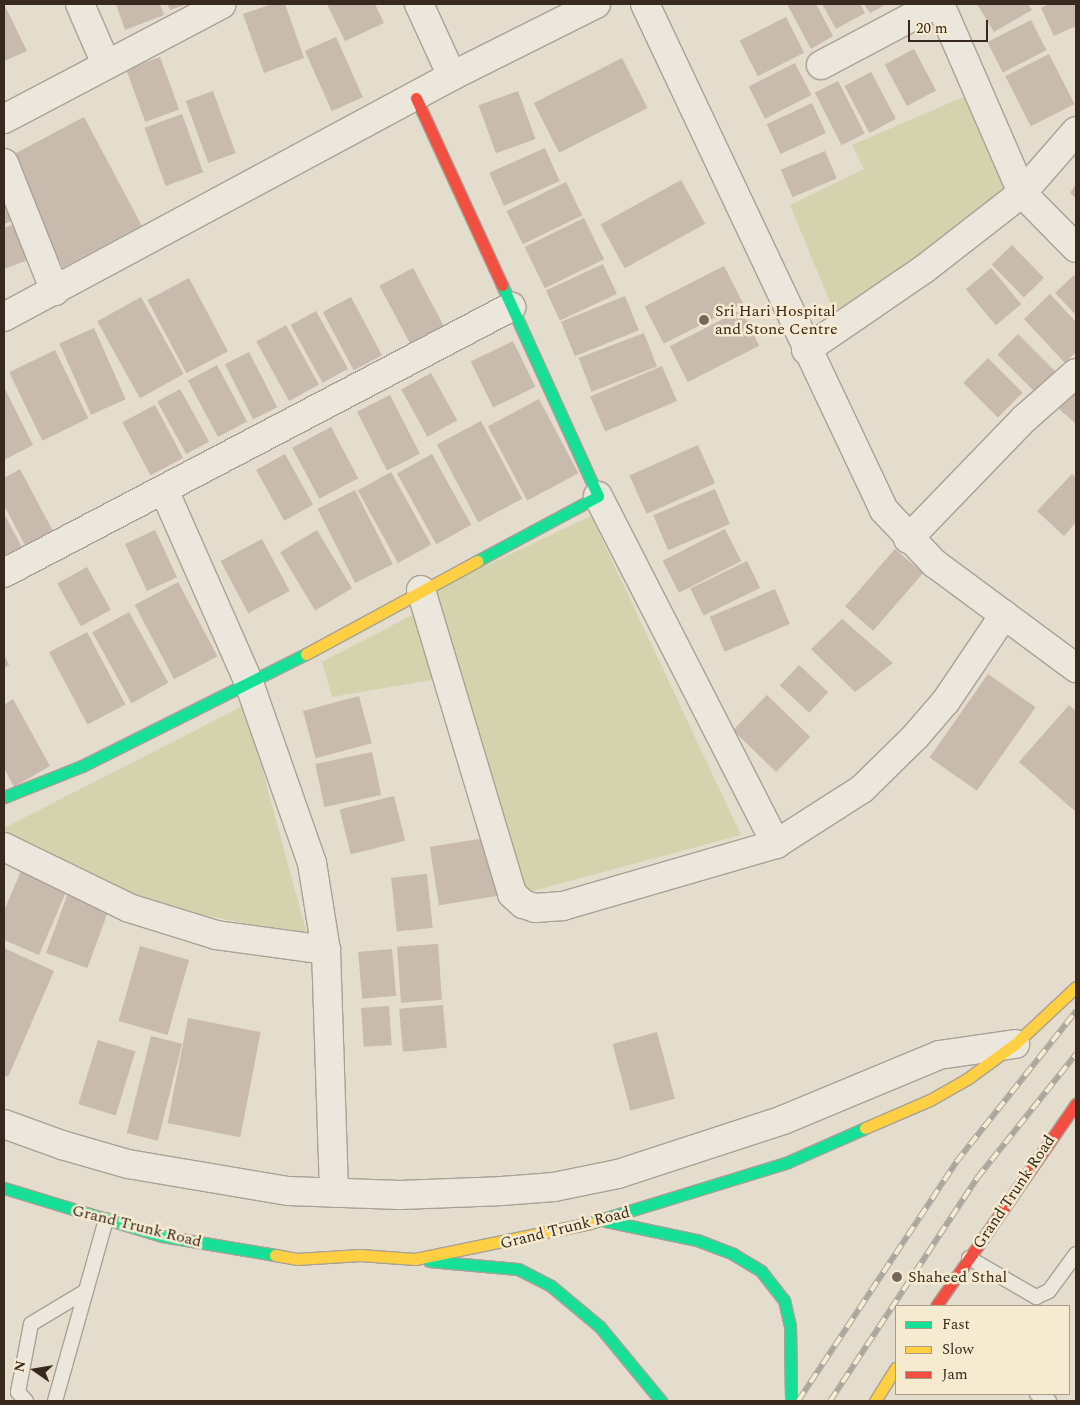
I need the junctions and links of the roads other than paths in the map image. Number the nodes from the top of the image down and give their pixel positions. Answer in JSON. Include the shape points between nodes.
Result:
{"nodes":[{"id":1,"x":80,"y":4,"type":"edge"},
{"id":2,"x":222,"y":4,"type":"edge"},
{"id":3,"x":419,"y":4,"type":"edge"},
{"id":4,"x":596,"y":4,"type":"edge"},
{"id":5,"x":645,"y":4,"type":"edge"},
{"id":6,"x":938,"y":4,"type":"edge"},
{"id":7,"x":106,"y":64,"type":"junction"},
{"id":8,"x":821,"y":65,"type":"dead end"},
{"id":9,"x":452,"y":76,"type":"junction"},
{"id":10,"x":416,"y":98,"type":"junction"},
{"id":11,"x":4,"y":119,"type":"edge"},
{"id":12,"x":1076,"y":131,"type":"edge"},
{"id":13,"x":4,"y":163,"type":"edge"},
{"id":14,"x":1022,"y":193,"type":"junction"},
{"id":15,"x":1076,"y":248,"type":"edge"},
{"id":16,"x":56,"y":291,"type":"junction"},
{"id":17,"x":511,"y":307,"type":"junction"},
{"id":18,"x":4,"y":317,"type":"edge"},
{"id":19,"x":806,"y":350,"type":"junction"},
{"id":20,"x":1076,"y":373,"type":"edge"},
{"id":21,"x":164,"y":490,"type":"junction"},
{"id":22,"x":598,"y":496,"type":"junction"},
{"id":23,"x":908,"y":539,"type":"junction"},
{"id":24,"x":4,"y":573,"type":"edge"},
{"id":25,"x":421,"y":590,"type":"junction"},
{"id":26,"x":1004,"y":615,"type":"junction"},
{"id":27,"x":1076,"y":668,"type":"edge"},
{"id":28,"x":249,"y":684,"type":"junction"},
{"id":29,"x":4,"y":797,"type":"edge"},
{"id":30,"x":776,"y":844,"type":"junction"},
{"id":31,"x":4,"y":847,"type":"edge"},
{"id":32,"x":326,"y":950,"type":"junction"},
{"id":33,"x":1076,"y":987,"type":"edge"},
{"id":34,"x":1014,"y":1044,"type":"junction"},
{"id":35,"x":1076,"y":1104,"type":"edge"},
{"id":36,"x":4,"y":1124,"type":"edge"},
{"id":37,"x":4,"y":1188,"type":"edge"},
{"id":38,"x":334,"y":1193,"type":"junction"},
{"id":39,"x":106,"y":1220,"type":"junction"},
{"id":40,"x":604,"y":1220,"type":"junction"},
{"id":41,"x":1076,"y":1254,"type":"edge"},
{"id":42,"x":969,"y":1258,"type":"junction"},
{"id":43,"x":415,"y":1260,"type":"junction"},
{"id":44,"x":86,"y":1291,"type":"junction"},
{"id":45,"x":937,"y":1305,"type":"edge"},
{"id":46,"x":895,"y":1370,"type":"edge"},
{"id":47,"x":26,"y":1401,"type":"edge"},
{"id":48,"x":55,"y":1401,"type":"edge"},
{"id":49,"x":661,"y":1401,"type":"edge"},
{"id":50,"x":791,"y":1401,"type":"edge"},
{"id":51,"x":875,"y":1401,"type":"edge"}],
"edges":[{"from":1,"to":7,"type":"street"},
{"from":2,"to":7,"type":"street"},
{"from":3,"to":9,"type":"street"},
{"from":4,"to":9,"type":"street"},
{"from":5,"to":19,"type":"street"},
{"from":6,"to":8,"type":"street"},
{"from":6,"to":14,"type":"street"},
{"from":7,"to":11,"type":"street"},
{"from":9,"to":10,"type":"street"},
{"from":10,"to":16,"type":"street"},
{"from":10,"to":17,"type":"main road"},
{"from":12,"to":14,"type":"street"},
{"from":13,"to":16,"type":"street"},
{"from":14,"to":15,"type":"street"},
{"from":14,"to":19,"type":"street","via":[[923,270]]},
{"from":16,"to":18,"type":"street"},
{"from":17,"to":21,"type":"street"},
{"from":17,"to":22,"type":"main road"},
{"from":19,"to":23,"type":"street","via":[[884,510]]},
{"from":20,"to":23,"type":"street","via":[[1024,419]]},
{"from":21,"to":24,"type":"street"},
{"from":21,"to":28,"type":"street"},
{"from":22,"to":25,"type":"main road"},
{"from":22,"to":30,"type":"street"},
{"from":23,"to":26,"type":"street","via":[[934,563]]},
{"from":25,"to":28,"type":"main road"},
{"from":25,"to":30,"type":"street","via":[[512,894],[523,904],[535,908],[563,906]]},
{"from":26,"to":27,"type":"street"},
{"from":26,"to":30,"type":"street","via":[[946,701],[915,737],[862,789]]},
{"from":28,"to":29,"type":"main road","via":[[82,766]]},
{"from":28,"to":32,"type":"street","via":[[312,863]]},
{"from":31,"to":32,"type":"street","via":[[129,908],[216,935]]},
{"from":32,"to":38,"type":"street"},
{"from":33,"to":34,"type":"main road","name":"Grand Trunk Road"},
{"from":34,"to":38,"type":"street","via":[[939,1055],[783,1120],[618,1174],[554,1187],[502,1191],[400,1195]]},
{"from":34,"to":40,"type":"main road","name":"Grand Trunk Road","via":[[967,1079],[930,1100],[788,1162]]},
{"from":35,"to":42,"type":"main road","name":"Grand Trunk Road"},
{"from":36,"to":38,"type":"street","via":[[128,1164],[228,1182]]},
{"from":37,"to":39,"type":"main road","name":"Grand Trunk Road"},
{"from":39,"to":43,"type":"main road","name":"Grand Trunk Road","via":[[162,1236],[297,1259],[360,1255]]},
{"from":39,"to":44,"type":"lane"},
{"from":40,"to":43,"type":"main road","name":"Grand Trunk Road"},
{"from":40,"to":50,"type":"main road","via":[[697,1240],[733,1254],[761,1272],[784,1300],[790,1326]]},
{"from":41,"to":42,"type":"lane","via":[[1049,1291],[1036,1297]]},
{"from":42,"to":45,"type":"main road","name":"Grand Trunk Road"},
{"from":43,"to":49,"type":"main road","via":[[518,1268],[552,1286],[600,1327]]},
{"from":44,"to":47,"type":"lane","via":[[31,1324],[18,1392]]},
{"from":44,"to":48,"type":"lane"},
{"from":46,"to":51,"type":"main road"}]}
